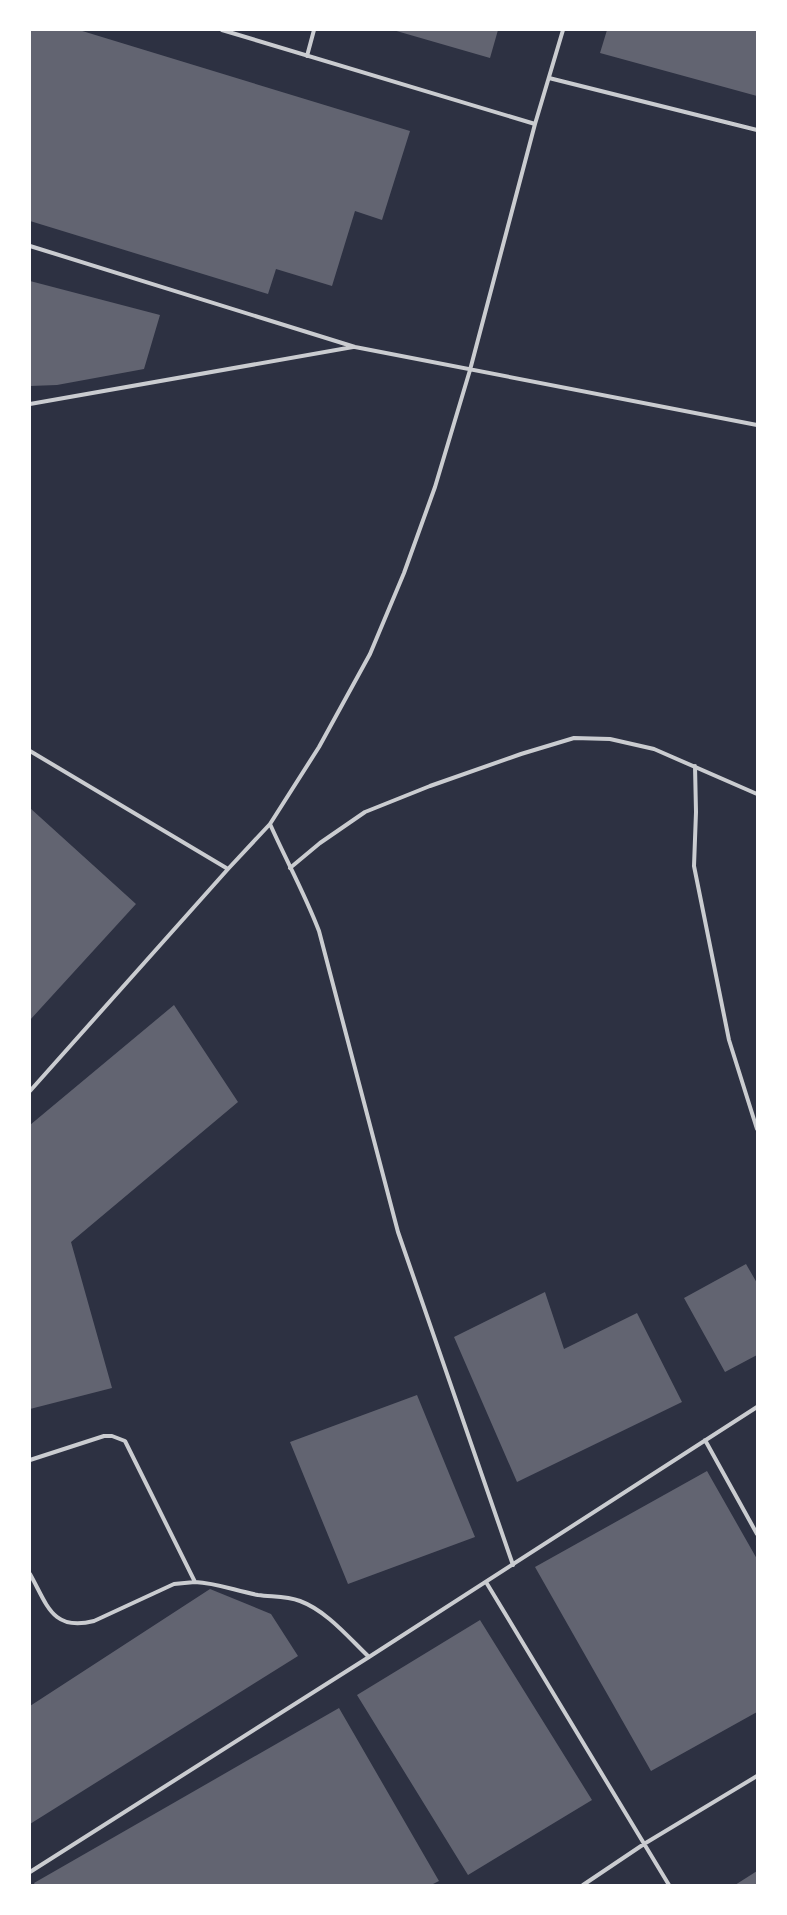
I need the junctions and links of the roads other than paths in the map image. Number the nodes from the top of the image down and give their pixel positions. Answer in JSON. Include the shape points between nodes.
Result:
{"nodes":[{"id":1,"x":222,"y":30,"type":"edge"},
{"id":2,"x":314,"y":30,"type":"edge"},
{"id":3,"x":563,"y":30,"type":"edge"},
{"id":4,"x":307,"y":56,"type":"junction"},
{"id":5,"x":549,"y":78,"type":"junction"},
{"id":6,"x":535,"y":124,"type":"junction"},
{"id":7,"x":757,"y":130,"type":"edge"},
{"id":8,"x":30,"y":246,"type":"edge"},
{"id":9,"x":355,"y":347,"type":"junction"},
{"id":10,"x":470,"y":370,"type":"junction"},
{"id":11,"x":30,"y":404,"type":"edge"},
{"id":12,"x":757,"y":425,"type":"edge"},
{"id":13,"x":30,"y":751,"type":"edge"},
{"id":14,"x":695,"y":766,"type":"junction"},
{"id":15,"x":757,"y":794,"type":"edge"},
{"id":16,"x":270,"y":824,"type":"junction"},
{"id":17,"x":290,"y":868,"type":"junction"},
{"id":18,"x":228,"y":869,"type":"junction"},
{"id":19,"x":30,"y":1091,"type":"edge"},
{"id":20,"x":757,"y":1129,"type":"edge"},
{"id":21,"x":757,"y":1407,"type":"edge"},
{"id":22,"x":705,"y":1440,"type":"junction"},
{"id":23,"x":30,"y":1460,"type":"edge"},
{"id":24,"x":757,"y":1534,"type":"edge"},
{"id":25,"x":513,"y":1565,"type":"junction"},
{"id":26,"x":30,"y":1574,"type":"edge"},
{"id":27,"x":195,"y":1582,"type":"junction"},
{"id":28,"x":486,"y":1582,"type":"junction"},
{"id":29,"x":369,"y":1657,"type":"junction"},
{"id":30,"x":757,"y":1776,"type":"edge"},
{"id":31,"x":644,"y":1844,"type":"junction"},
{"id":32,"x":30,"y":1872,"type":"edge"},
{"id":33,"x":583,"y":1885,"type":"edge"},
{"id":34,"x":669,"y":1885,"type":"edge"}],
"edges":[{"from":1,"to":4,"type":"street"},
{"from":2,"to":4,"type":"street"},
{"from":3,"to":5,"type":"street"},
{"from":4,"to":6,"type":"street"},
{"from":5,"to":6,"type":"street"},
{"from":5,"to":7,"type":"street"},
{"from":6,"to":10,"type":"street"},
{"from":8,"to":9,"type":"street"},
{"from":9,"to":10,"type":"street"},
{"from":9,"to":11,"type":"street"},
{"from":10,"to":12,"type":"street"},
{"from":10,"to":16,"type":"street","via":[[432,494],[404,573],[370,654],[318,747]]},
{"from":13,"to":18,"type":"street"},
{"from":14,"to":15,"type":"street"},
{"from":14,"to":17,"type":"street","via":[[654,749],[610,739],[574,738],[430,786],[365,812],[320,843]]},
{"from":14,"to":20,"type":"street","via":[[694,866],[729,1040]]},
{"from":16,"to":17,"type":"street"},
{"from":16,"to":18,"type":"street"},
{"from":17,"to":25,"type":"street","via":[[302,889],[319,931],[398,1232]]},
{"from":18,"to":19,"type":"street"},
{"from":21,"to":22,"type":"street"},
{"from":22,"to":24,"type":"street"},
{"from":22,"to":25,"type":"street"},
{"from":23,"to":27,"type":"street","via":[[104,1436],[125,1441]]},
{"from":25,"to":28,"type":"street"},
{"from":26,"to":27,"type":"street","via":[[50,1610],[61,1621],[72,1624],[94,1621],[174,1584]]},
{"from":27,"to":29,"type":"street","via":[[211,1582],[258,1595],[302,1602],[327,1617]]},
{"from":28,"to":29,"type":"street"},
{"from":28,"to":31,"type":"street"},
{"from":29,"to":32,"type":"street"},
{"from":30,"to":31,"type":"street"},
{"from":31,"to":33,"type":"street"},
{"from":31,"to":34,"type":"street"}]}
